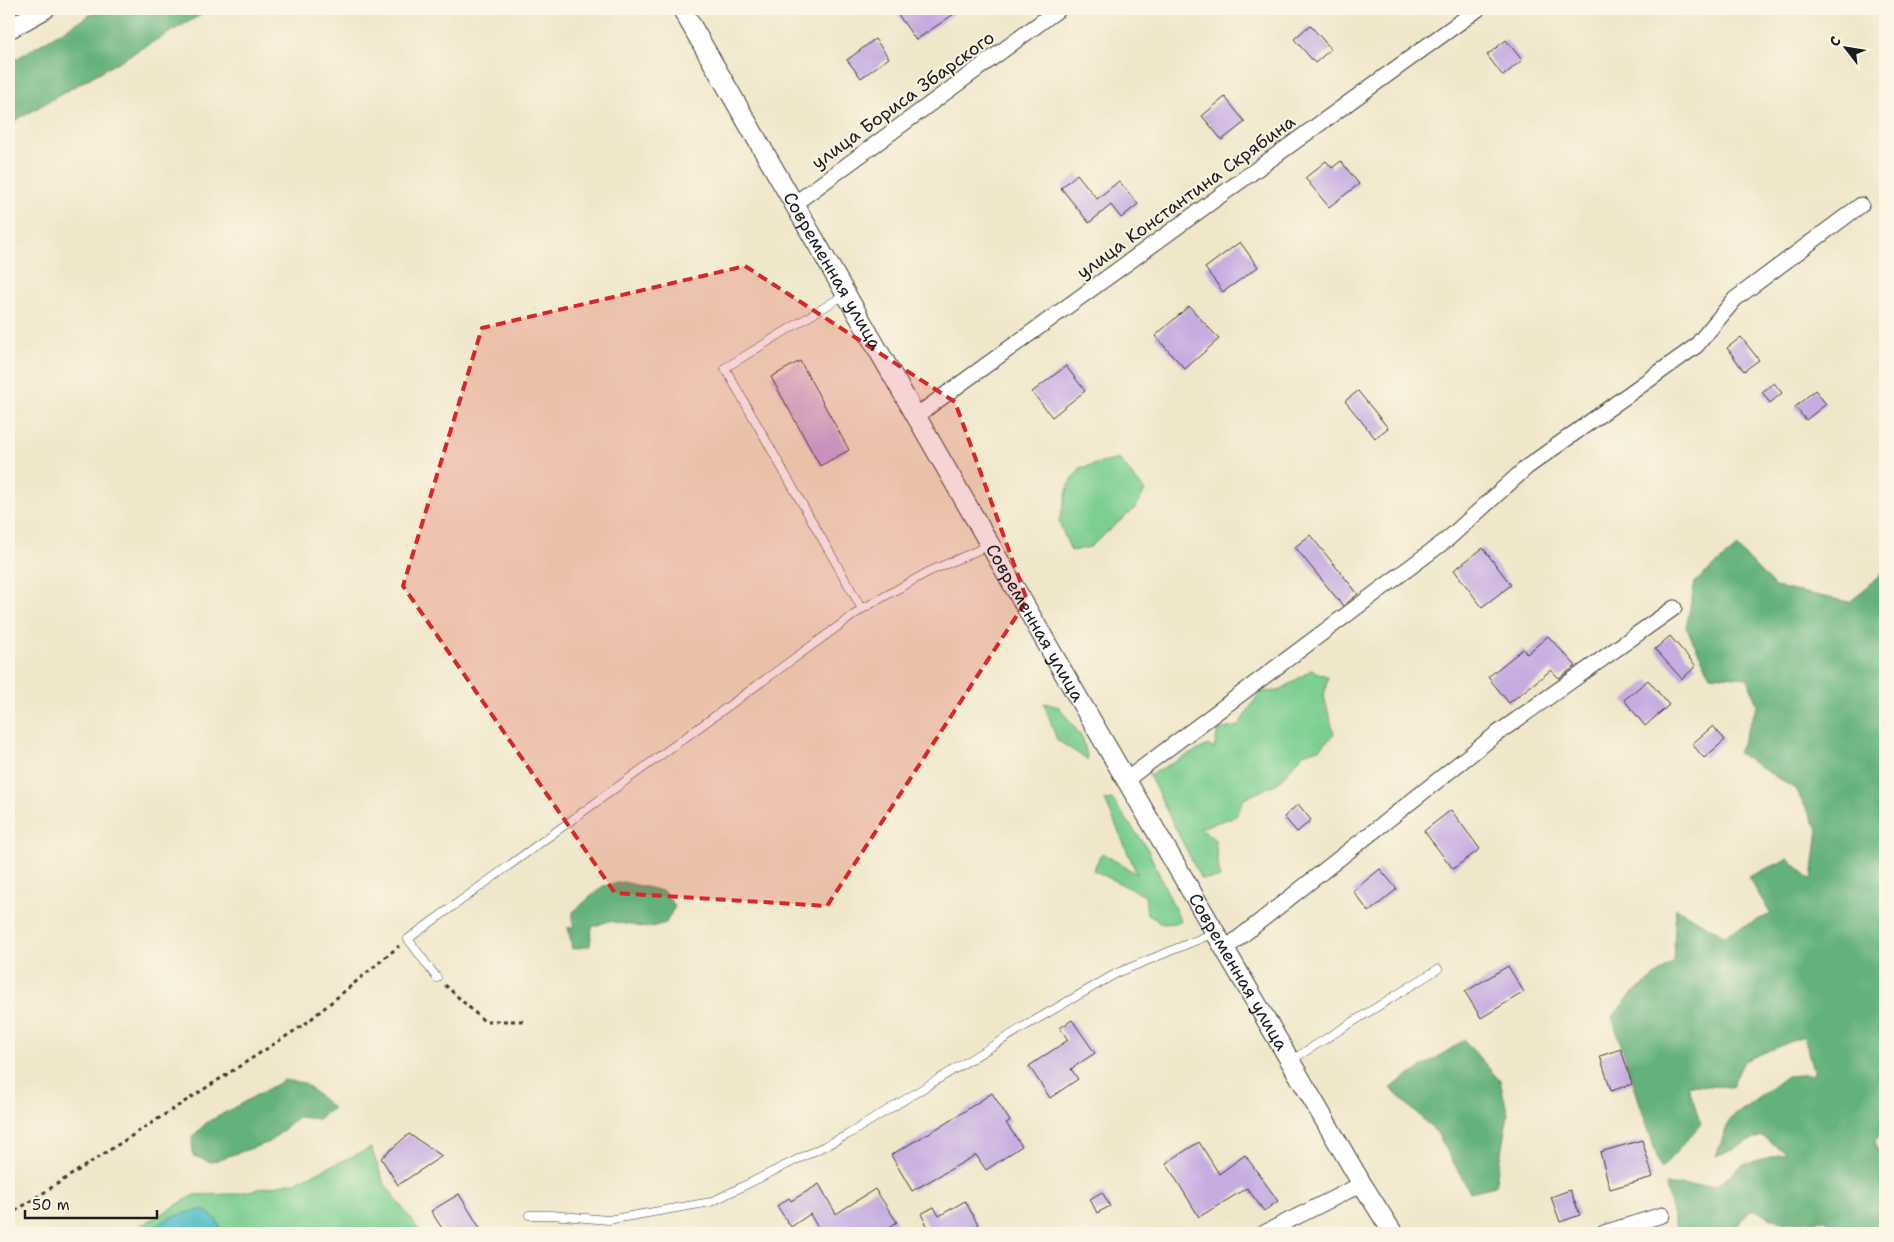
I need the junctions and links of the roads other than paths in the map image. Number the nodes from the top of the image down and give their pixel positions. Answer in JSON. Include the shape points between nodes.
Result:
{"nodes":[{"id":1,"x":45,"y":9,"type":"edge"},
{"id":2,"x":682,"y":9,"type":"edge"},
{"id":3,"x":1059,"y":9,"type":"edge"},
{"id":4,"x":1478,"y":9,"type":"edge"},
{"id":5,"x":9,"y":29,"type":"edge"},
{"id":6,"x":794,"y":204,"type":"junction"},
{"id":7,"x":1861,"y":205,"type":"dead end"},
{"id":8,"x":846,"y":294,"type":"junction"},
{"id":9,"x":916,"y":416,"type":"junction"},
{"id":10,"x":990,"y":545,"type":"junction"},
{"id":11,"x":1674,"y":608,"type":"dead end"},
{"id":12,"x":862,"y":609,"type":"junction"},
{"id":13,"x":1126,"y":780,"type":"junction"},
{"id":14,"x":1215,"y":932,"type":"junction"},
{"id":15,"x":1225,"y":949,"type":"junction"},
{"id":16,"x":1438,"y":969,"type":"dead end"},
{"id":17,"x":437,"y":978,"type":"road end"},
{"id":18,"x":1290,"y":1061,"type":"junction"},
{"id":19,"x":1362,"y":1184,"type":"junction"},
{"id":20,"x":529,"y":1215,"type":"dead end"},
{"id":21,"x":1662,"y":1215,"type":"dead end"},
{"id":22,"x":1264,"y":1233,"type":"edge"},
{"id":23,"x":1393,"y":1233,"type":"edge"},
{"id":24,"x":1604,"y":1233,"type":"edge"}],
"edges":[{"from":1,"to":5,"type":"street"},
{"from":2,"to":6,"type":"street","name":"Современная улица"},
{"from":3,"to":6,"type":"street","name":"улица Бориса Збарского"},
{"from":4,"to":9,"type":"street","name":"улица Константина Скрябина"},
{"from":6,"to":8,"type":"street","name":"Современная улица"},
{"from":7,"to":13,"type":"street","via":[[1735,299],[1696,346],[1527,467],[1450,538]]},
{"from":8,"to":9,"type":"street","name":"Современная улица"},
{"from":8,"to":12,"type":"lane","via":[[725,368]]},
{"from":9,"to":10,"type":"street","name":"Современная улица"},
{"from":10,"to":12,"type":"lane","via":[[928,572]]},
{"from":10,"to":13,"type":"street","name":"Современная улица"},
{"from":11,"to":15,"type":"street","via":[[1495,735]]},
{"from":12,"to":17,"type":"lane","via":[[408,938]]},
{"from":13,"to":14,"type":"street","name":"Современная улица"},
{"from":14,"to":15,"type":"street","name":"Современная улица"},
{"from":14,"to":20,"type":"lane","via":[[1117,974],[847,1135],[711,1202],[608,1220]]},
{"from":15,"to":18,"type":"street","name":"Современная улица"},
{"from":16,"to":18,"type":"lane"},
{"from":18,"to":19,"type":"street","name":"Современная улица"},
{"from":19,"to":22,"type":"street"},
{"from":19,"to":23,"type":"street","name":"Современная улица"},
{"from":21,"to":24,"type":"street"}]}
